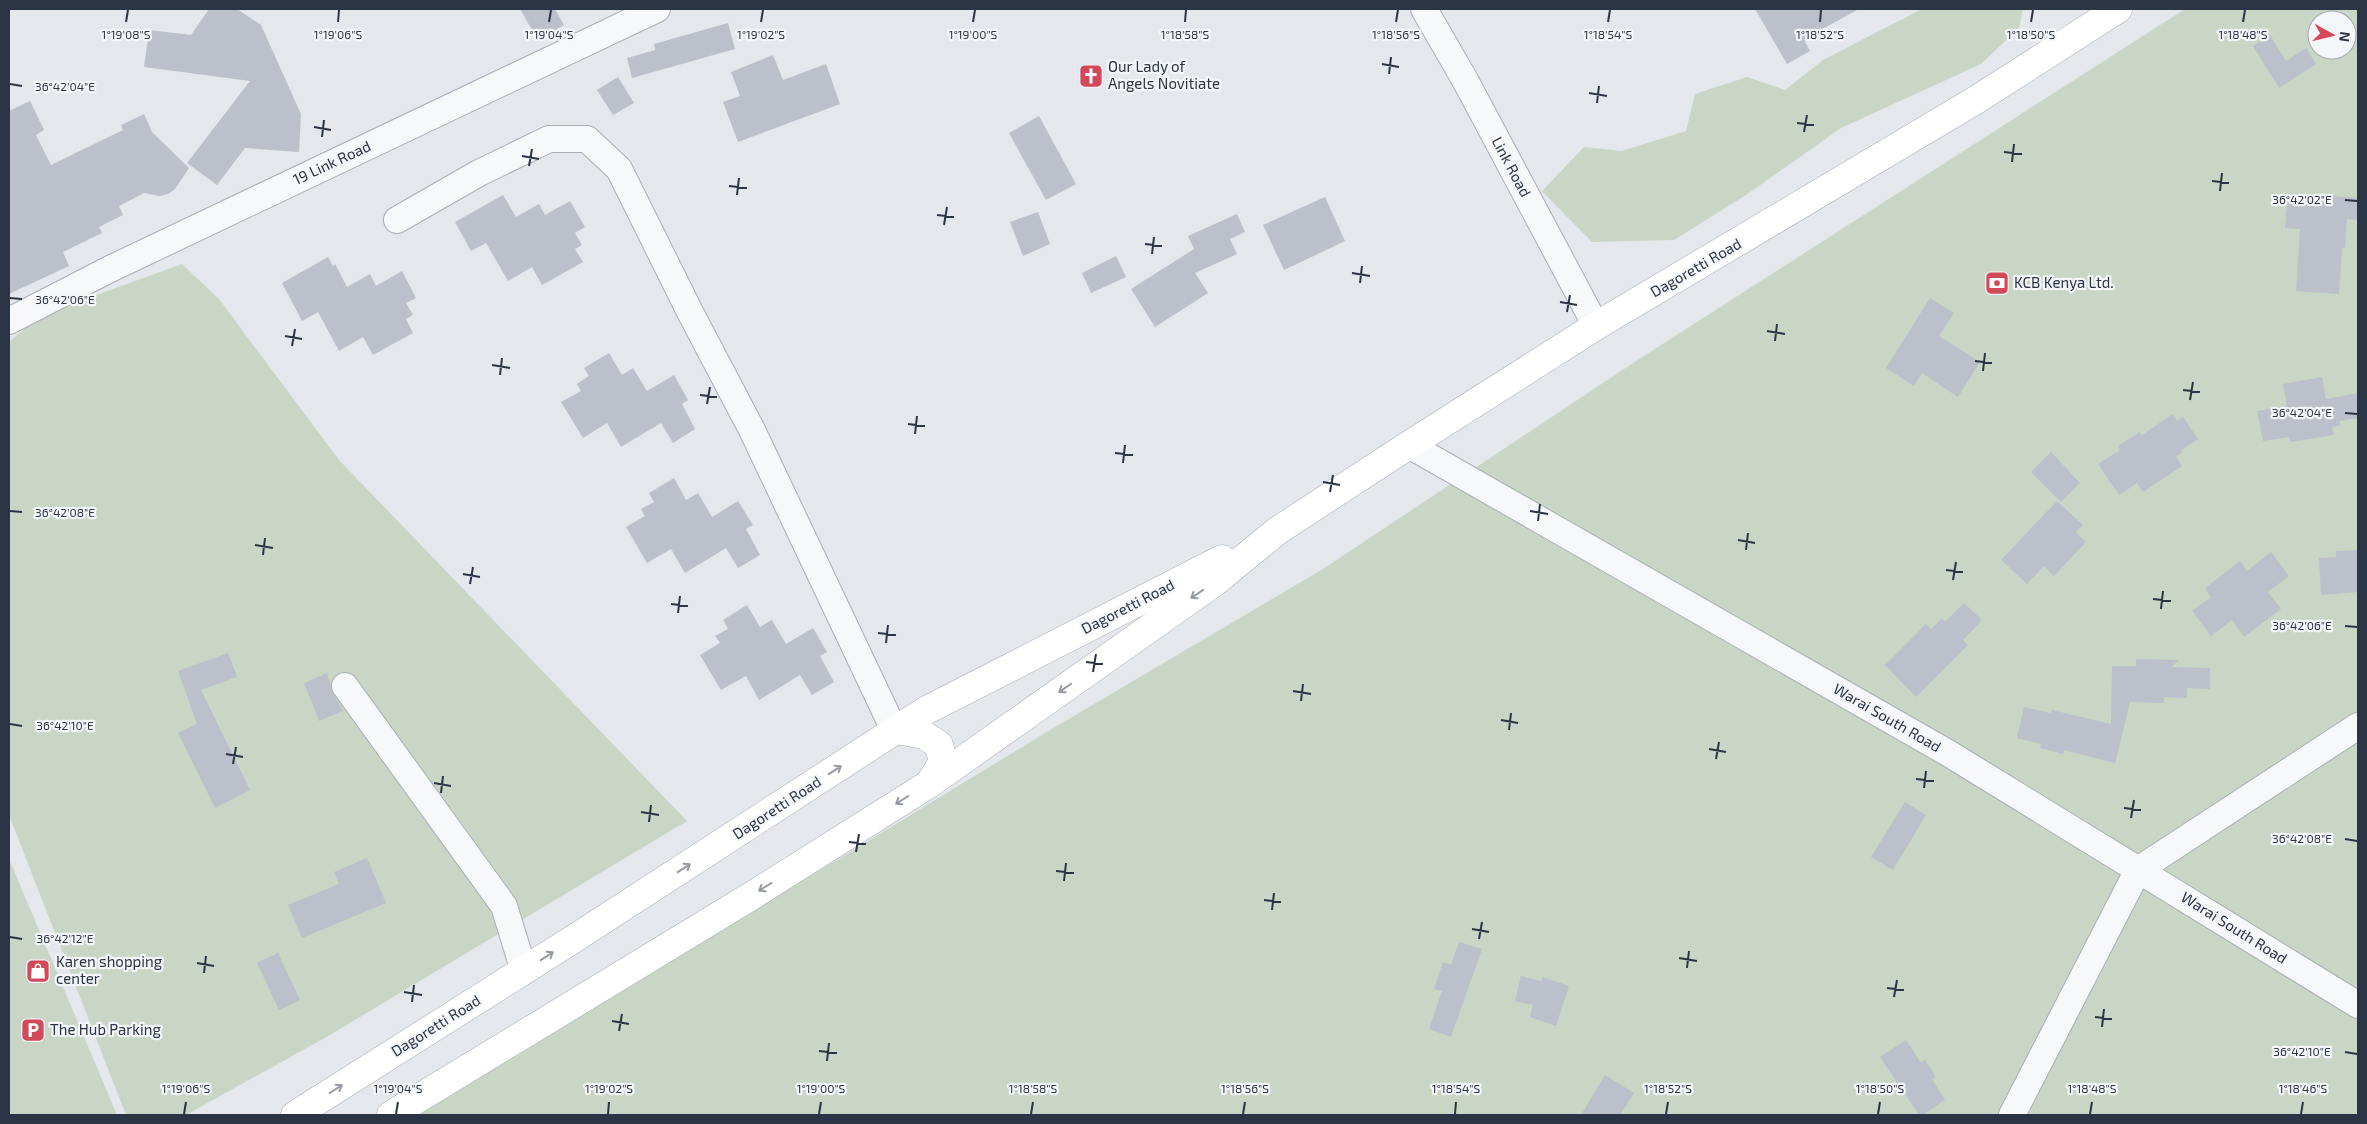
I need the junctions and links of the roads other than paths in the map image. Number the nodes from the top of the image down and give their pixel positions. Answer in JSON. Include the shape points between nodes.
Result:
{"nodes":[{"id":1,"x":657,"y":9,"type":"edge"},
{"id":2,"x":1424,"y":9,"type":"edge"},
{"id":3,"x":2118,"y":9,"type":"edge"},
{"id":4,"x":397,"y":220,"type":"dead end"},
{"id":5,"x":9,"y":321,"type":"edge"},
{"id":6,"x":1596,"y":326,"type":"junction"},
{"id":7,"x":1409,"y":444,"type":"junction"},
{"id":8,"x":1277,"y":531,"type":"junction"},
{"id":9,"x":345,"y":686,"type":"dead end"},
{"id":10,"x":2358,"y":726,"type":"edge"},
{"id":11,"x":896,"y":731,"type":"junction"},
{"id":12,"x":929,"y":784,"type":"junction"},
{"id":13,"x":2138,"y":870,"type":"junction"},
{"id":14,"x":524,"y":970,"type":"junction"},
{"id":15,"x":2358,"y":1004,"type":"edge"},
{"id":16,"x":294,"y":1115,"type":"edge"},
{"id":17,"x":391,"y":1115,"type":"edge"},
{"id":18,"x":2012,"y":1115,"type":"edge"}],
"edges":[{"from":1,"to":5,"type":"street","name":"19 Link Road","via":[[110,269]]},
{"from":2,"to":6,"type":"street","name":"Link Road"},
{"from":3,"to":6,"type":"main road","name":"Dagoretti Road","via":[[1976,100]]},
{"from":4,"to":11,"type":"street","via":[[478,173],[549,139],[587,139],[619,169],[752,430]]},
{"from":6,"to":7,"type":"main road","name":"Dagoretti Road"},
{"from":7,"to":8,"type":"main road","name":"Dagoretti Road"},
{"from":7,"to":13,"type":"street","name":"Warai South Road","via":[[1948,753]]},
{"from":8,"to":11,"type":"main road","name":"Dagoretti Road","via":[[925,711]]},
{"from":8,"to":12,"type":"main road","name":"Dagoretti Road","one_way":true,"via":[[1215,582]]},
{"from":9,"to":14,"type":"street","via":[[504,906]]},
{"from":10,"to":13,"type":"street"},
{"from":11,"to":12,"type":"main road","via":[[924,735],[939,745],[943,762]]},
{"from":14,"to":11,"type":"main road","name":"Dagoretti Road","one_way":true},
{"from":12,"to":17,"type":"main road","name":"Dagoretti Road","one_way":true},
{"from":13,"to":15,"type":"street","name":"Warai South Road"},
{"from":13,"to":18,"type":"street"},
{"from":16,"to":14,"type":"main road","name":"Dagoretti Road","one_way":true}]}
